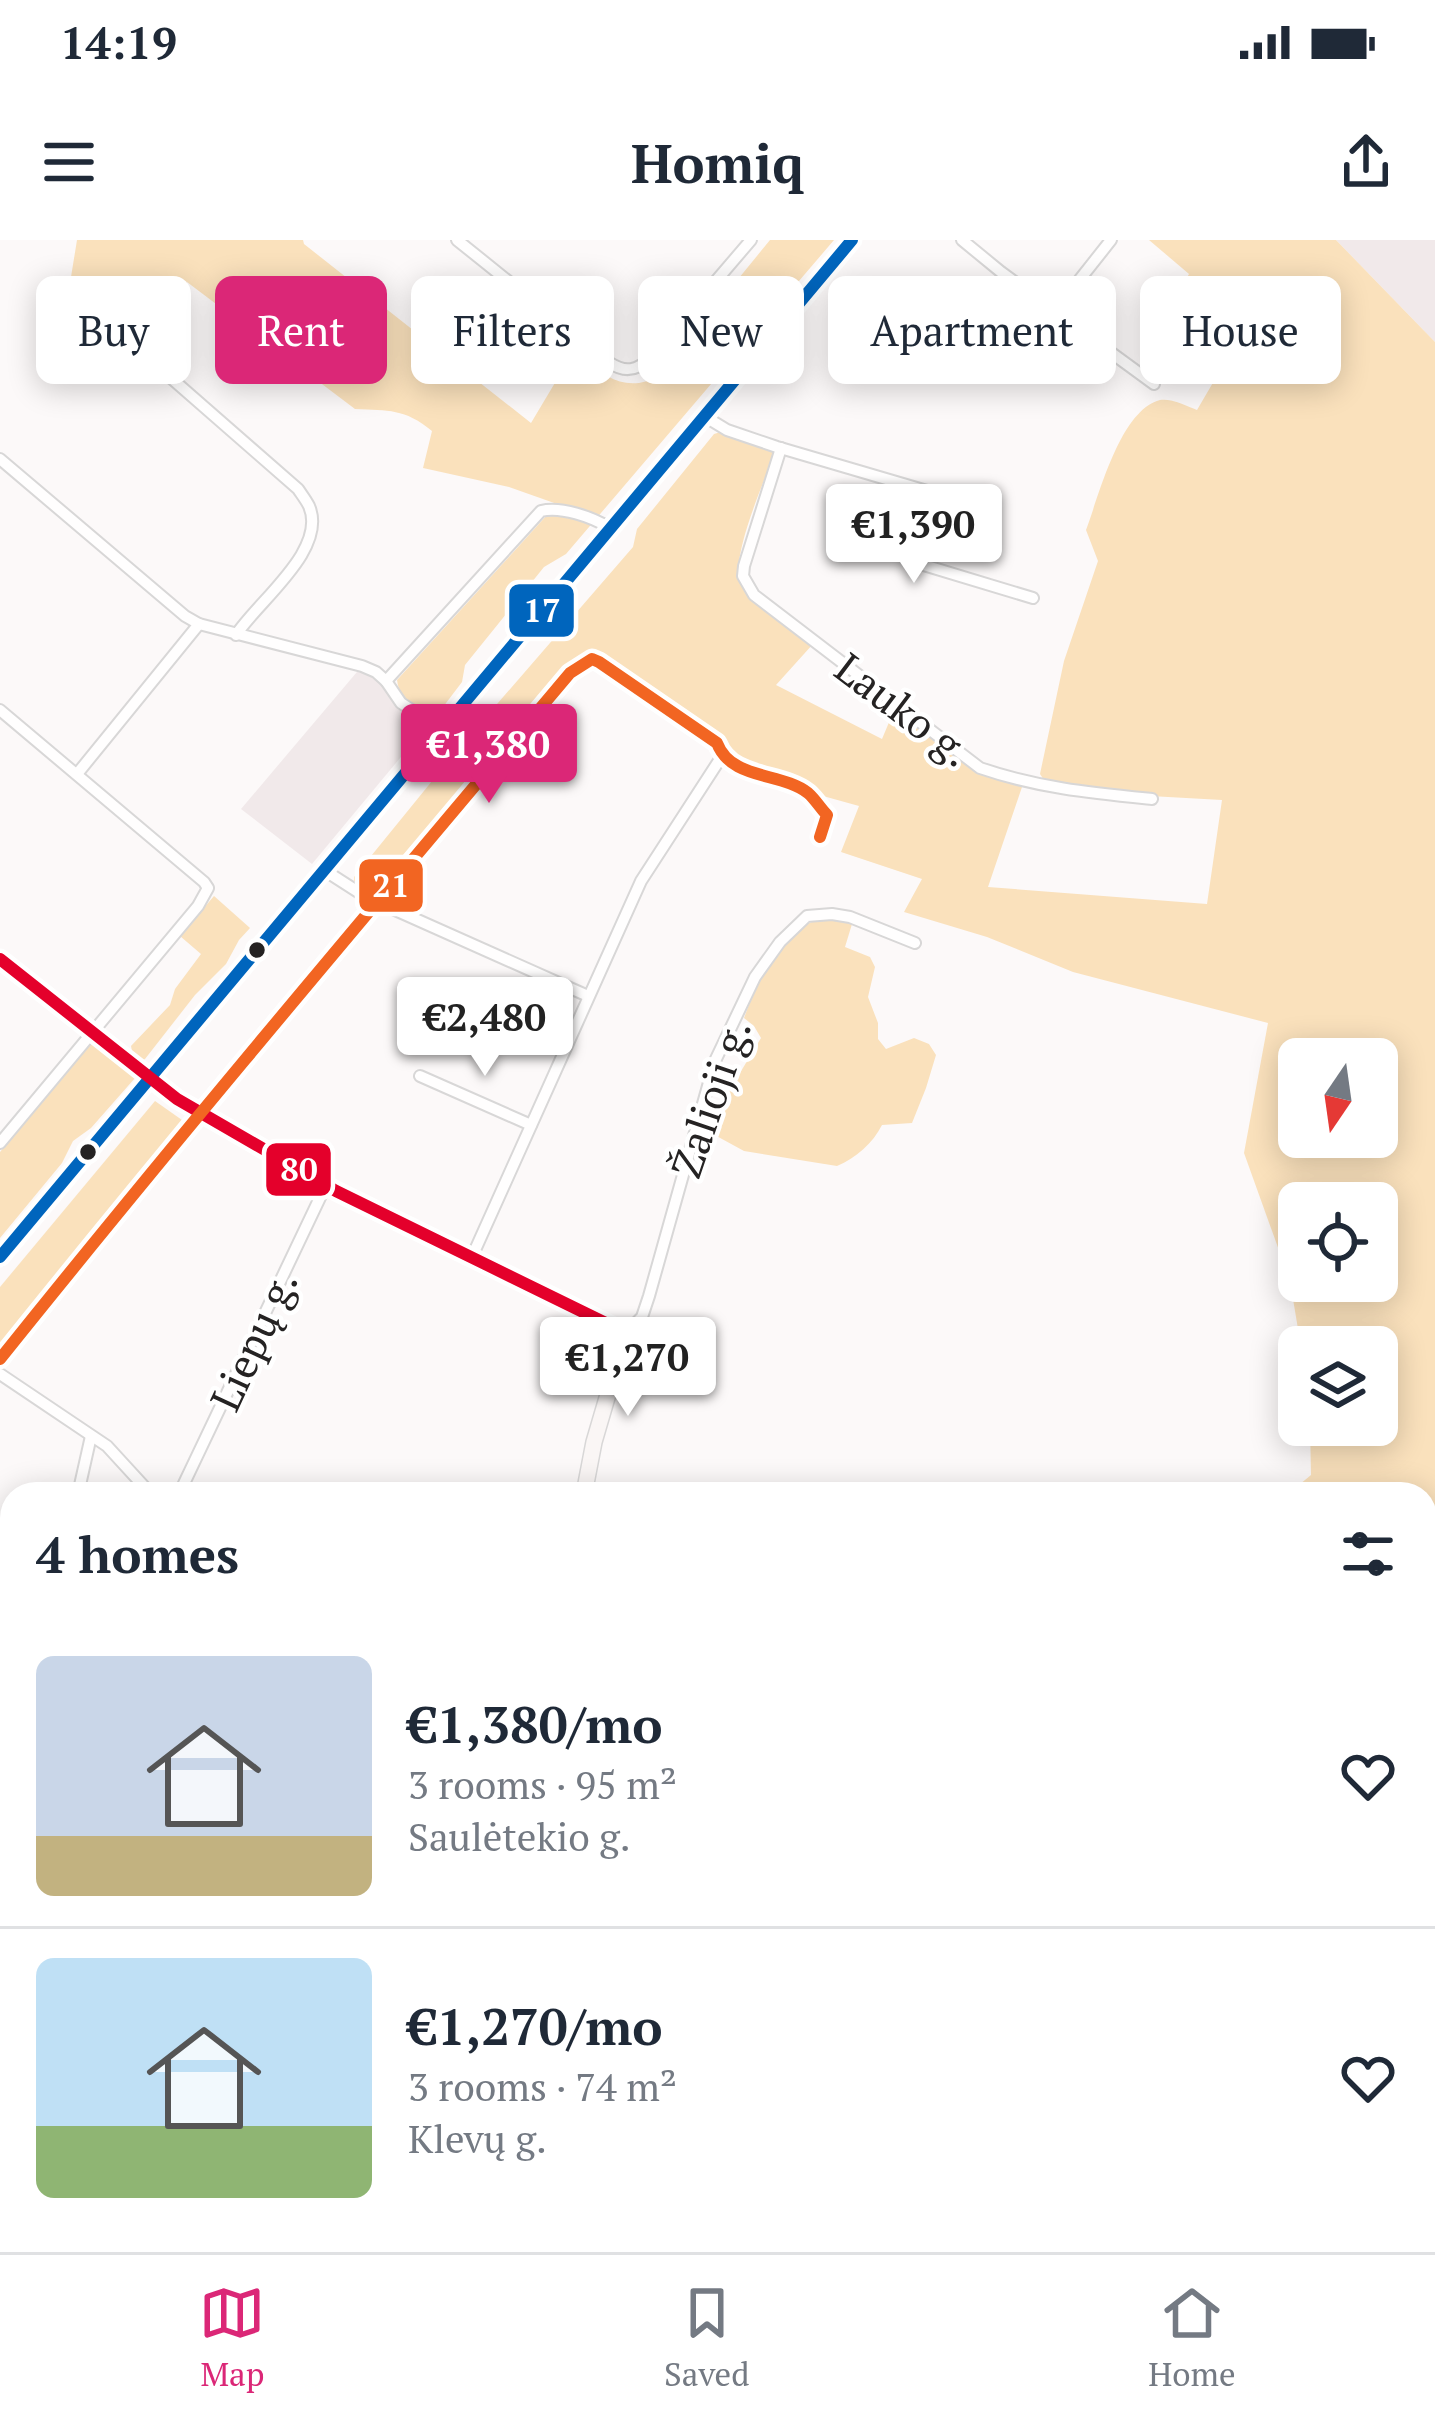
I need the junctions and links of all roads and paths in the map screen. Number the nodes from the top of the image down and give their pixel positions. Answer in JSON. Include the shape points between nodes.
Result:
{"nodes":[{"id":1,"x":458,"y":240,"type":"edge"},
{"id":2,"x":751,"y":240,"type":"edge"},
{"id":3,"x":852,"y":240,"type":"edge"},
{"id":4,"x":962,"y":240,"type":"edge"},
{"id":5,"x":1111,"y":240,"type":"edge"},
{"id":6,"x":1008,"y":276,"type":"edge"},
{"id":7,"x":1082,"y":276,"type":"edge"},
{"id":8,"x":178,"y":384,"type":"edge"},
{"id":9,"x":704,"y":416,"type":"junction"},
{"id":10,"x":782,"y":448,"type":"junction"},
{"id":11,"x":0,"y":459,"type":"edge"},
{"id":12,"x":610,"y":528,"type":"junction"},
{"id":13,"x":1033,"y":598,"type":"dead end"},
{"id":14,"x":199,"y":624,"type":"junction"},
{"id":15,"x":236,"y":635,"type":"junction"},
{"id":16,"x":386,"y":681,"type":"junction"},
{"id":17,"x":0,"y":710,"type":"edge"},
{"id":18,"x":441,"y":729,"type":"junction"},
{"id":19,"x":722,"y":756,"type":"junction"},
{"id":20,"x":77,"y":774,"type":"junction"},
{"id":21,"x":1152,"y":799,"type":"dead end"},
{"id":22,"x":820,"y":837,"type":"dead end"},
{"id":23,"x":323,"y":870,"type":"junction"},
{"id":24,"x":376,"y":902,"type":"junction"},
{"id":25,"x":915,"y":943,"type":"dead end"},
{"id":26,"x":0,"y":959,"type":"edge"},
{"id":27,"x":588,"y":996,"type":"junction"},
{"id":28,"x":91,"y":1032,"type":"junction"},
{"id":29,"x":420,"y":1076,"type":"dead end"},
{"id":30,"x":148,"y":1078,"type":"junction"},
{"id":31,"x":200,"y":1112,"type":"junction"},
{"id":32,"x":531,"y":1125,"type":"junction"},
{"id":33,"x":0,"y":1143,"type":"edge"},
{"id":34,"x":326,"y":1185,"type":"junction"},
{"id":35,"x":0,"y":1257,"type":"edge"},
{"id":36,"x":471,"y":1259,"type":"junction"},
{"id":37,"x":626,"y":1333,"type":"junction"},
{"id":38,"x":0,"y":1359,"type":"edge"},
{"id":39,"x":0,"y":1374,"type":"edge"},
{"id":40,"x":91,"y":1436,"type":"junction"},
{"id":41,"x":81,"y":1482,"type":"edge"},
{"id":42,"x":140,"y":1482,"type":"edge"},
{"id":43,"x":185,"y":1482,"type":"edge"},
{"id":44,"x":586,"y":1482,"type":"edge"}],
"edges":[{"from":1,"to":2,"type":"street","via":[[626,370],[650,358]]},
{"from":3,"to":9,"type":"main road"},
{"from":4,"to":6,"type":"street"},
{"from":5,"to":7,"type":"street"},
{"from":8,"to":15,"type":"street","via":[[310,508],[304,554]]},
{"from":9,"to":10,"type":"street"},
{"from":9,"to":12,"type":"main road"},
{"from":10,"to":13,"type":"street","via":[[927,490],[907,560]]},
{"from":10,"to":21,"type":"street","name":"Lauko g.","via":[[743,566],[754,595],[980,768],[1022,783]]},
{"from":11,"to":14,"type":"street"},
{"from":12,"to":16,"type":"street","via":[[541,511]]},
{"from":12,"to":18,"type":"main road"},
{"from":14,"to":15,"type":"street"},
{"from":14,"to":20,"type":"street"},
{"from":15,"to":16,"type":"street","via":[[362,666]]},
{"from":16,"to":18,"type":"street","via":[[401,703]]},
{"from":17,"to":20,"type":"street"},
{"from":18,"to":23,"type":"main road"},
{"from":19,"to":22,"type":"street","via":[[806,791],[827,815]]},
{"from":19,"to":24,"type":"street","via":[[718,743],[592,659],[570,674]]},
{"from":19,"to":27,"type":"street","via":[[641,881]]},
{"from":20,"to":28,"type":"street","via":[[208,888]]},
{"from":23,"to":24,"type":"street"},
{"from":23,"to":30,"type":"main road"},
{"from":24,"to":27,"type":"street"},
{"from":24,"to":31,"type":"street"},
{"from":25,"to":37,"type":"street","name":"Žalioji g.","via":[[832,914],[807,916],[780,942],[722,1044],[649,1296]]},
{"from":26,"to":28,"type":"street"},
{"from":27,"to":32,"type":"street"},
{"from":28,"to":30,"type":"street"},
{"from":28,"to":33,"type":"street"},
{"from":29,"to":32,"type":"street"},
{"from":30,"to":31,"type":"main road"},
{"from":30,"to":35,"type":"main road"},
{"from":31,"to":34,"type":"main road"},
{"from":31,"to":38,"type":"street"},
{"from":32,"to":36,"type":"street"},
{"from":34,"to":36,"type":"main road"},
{"from":34,"to":43,"type":"street","name":"Liepų g."},
{"from":36,"to":37,"type":"main road"},
{"from":37,"to":44,"type":"main road"},
{"from":39,"to":40,"type":"street"},
{"from":40,"to":41,"type":"street"},
{"from":40,"to":42,"type":"street"}]}
